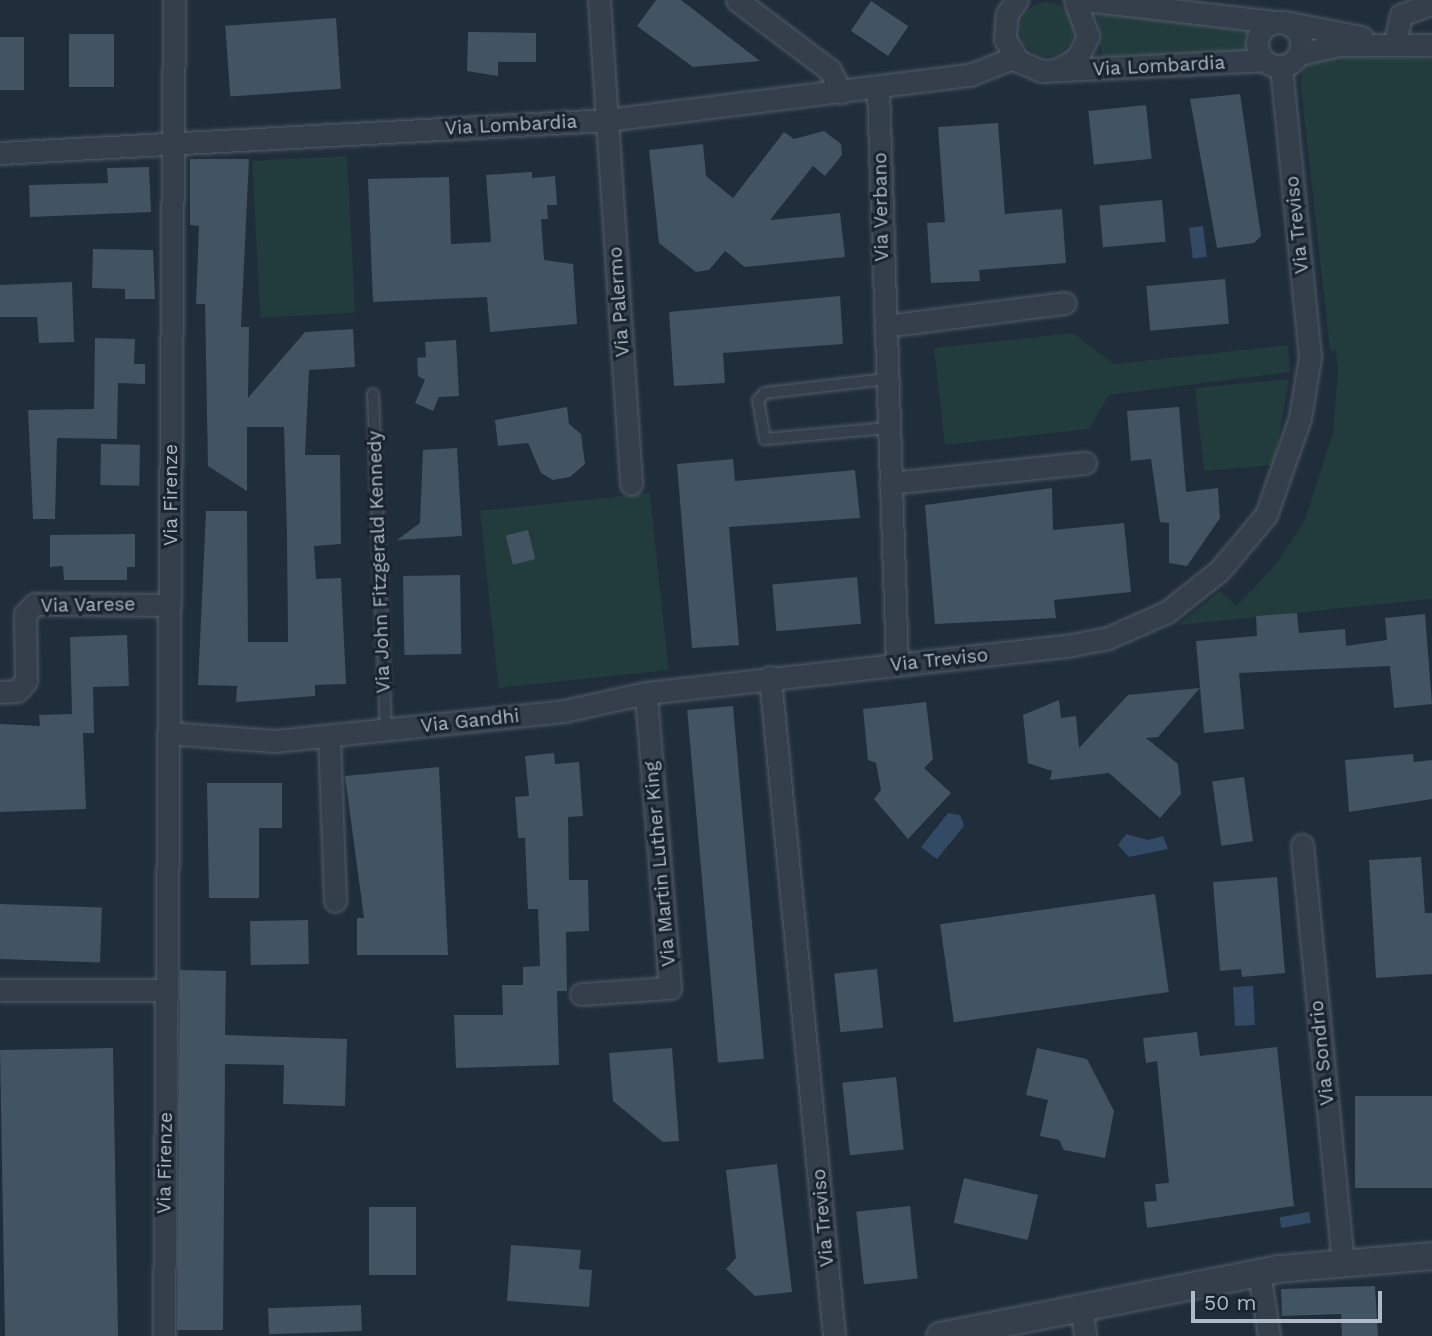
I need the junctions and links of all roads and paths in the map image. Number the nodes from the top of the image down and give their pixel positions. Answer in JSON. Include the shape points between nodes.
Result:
{"nodes":[{"id":1,"x":174,"y":0,"type":"edge"},
{"id":2,"x":599,"y":0,"type":"edge"},
{"id":3,"x":737,"y":0,"type":"edge"},
{"id":4,"x":1017,"y":0,"type":"edge"},
{"id":5,"x":1075,"y":0,"type":"edge"},
{"id":6,"x":1085,"y":0,"type":"edge"},
{"id":7,"x":1432,"y":4,"type":"edge"},
{"id":8,"x":1279,"y":22,"type":"junction"},
{"id":9,"x":1390,"y":42,"type":"junction"},
{"id":10,"x":1432,"y":45,"type":"edge"},
{"id":11,"x":1015,"y":57,"type":"junction"},
{"id":12,"x":1281,"y":60,"type":"junction"},
{"id":13,"x":1055,"y":71,"type":"junction"},
{"id":14,"x":878,"y":89,"type":"junction"},
{"id":15,"x":841,"y":93,"type":"junction"},
{"id":16,"x":607,"y":120,"type":"junction"},
{"id":17,"x":172,"y":143,"type":"junction"},
{"id":18,"x":0,"y":153,"type":"edge"},
{"id":19,"x":1065,"y":303,"type":"dead end"},
{"id":20,"x":885,"y":326,"type":"junction"},
{"id":21,"x":886,"y":379,"type":"junction"},
{"id":22,"x":373,"y":394,"type":"dead end"},
{"id":23,"x":887,"y":428,"type":"junction"},
{"id":24,"x":1085,"y":463,"type":"dead end"},
{"id":25,"x":890,"y":483,"type":"junction"},
{"id":26,"x":631,"y":484,"type":"dead end"},
{"id":27,"x":170,"y":605,"type":"junction"},
{"id":28,"x":897,"y":664,"type":"junction"},
{"id":29,"x":770,"y":677,"type":"junction"},
{"id":30,"x":0,"y":692,"type":"edge"},
{"id":31,"x":646,"y":693,"type":"junction"},
{"id":32,"x":386,"y":730,"type":"junction"},
{"id":33,"x":168,"y":733,"type":"junction"},
{"id":34,"x":329,"y":736,"type":"junction"},
{"id":35,"x":1302,"y":845,"type":"dead end"},
{"id":36,"x":335,"y":901,"type":"dead end"},
{"id":37,"x":0,"y":990,"type":"edge"},
{"id":38,"x":167,"y":990,"type":"junction"},
{"id":39,"x":581,"y":995,"type":"dead end"},
{"id":40,"x":1432,"y":1256,"type":"edge"},
{"id":41,"x":1343,"y":1261,"type":"junction"},
{"id":42,"x":1259,"y":1272,"type":"junction"},
{"id":43,"x":1081,"y":1306,"type":"junction"},
{"id":44,"x":164,"y":1336,"type":"edge"},
{"id":45,"x":834,"y":1336,"type":"edge"},
{"id":46,"x":940,"y":1336,"type":"edge"},
{"id":47,"x":1085,"y":1336,"type":"edge"},
{"id":48,"x":1269,"y":1336,"type":"edge"}],
"edges":[{"from":1,"to":17,"type":"street","name":"Via Firenze"},
{"from":2,"to":16,"type":"street","name":"Via Palermo"},
{"from":3,"to":15,"type":"street","via":[[830,69]]},
{"from":4,"to":11,"type":"street","via":[[1004,26]]},
{"from":5,"to":13,"type":"street","name":"Via Lombardia","via":[[1088,36],[1077,58]]},
{"from":6,"to":8,"type":"street","name":"Via Lombardia"},
{"from":7,"to":9,"type":"street","via":[[1401,15]]},
{"from":8,"to":9,"type":"street","name":"Via Lombardia"},
{"from":8,"to":12,"type":"street","via":[[1299,34]]},
{"from":8,"to":12,"type":"street","via":[[1257,40]]},
{"from":9,"to":10,"type":"street","name":"Via Lombardia"},
{"from":9,"to":12,"type":"street","name":"Via Lombardia"},
{"from":11,"to":13,"type":"street","name":"Via Lombardia","via":[[1029,68]]},
{"from":11,"to":14,"type":"street","name":"Via Lombardia","via":[[985,73]]},
{"from":12,"to":13,"type":"street","name":"Via Lombardia"},
{"from":12,"to":28,"type":"street","name":"Via Treviso","via":[[1308,368],[1294,444],[1273,502],[1209,581],[1167,612],[1108,638]]},
{"from":14,"to":15,"type":"street","name":"Via Lombardia"},
{"from":14,"to":20,"type":"street","name":"Via Verbano"},
{"from":15,"to":16,"type":"street","name":"Via Lombardia"},
{"from":16,"to":17,"type":"street","name":"Via Lombardia"},
{"from":16,"to":26,"type":"street","name":"Via Palermo"},
{"from":17,"to":18,"type":"street","name":"Via Lombardia"},
{"from":17,"to":27,"type":"street","name":"Via Firenze"},
{"from":19,"to":20,"type":"street"},
{"from":20,"to":21,"type":"street","name":"Via Verbano"},
{"from":21,"to":23,"type":"street","name":"Via Verbano"},
{"from":21,"to":23,"type":"lane","via":[[765,393],[758,400],[765,439]]},
{"from":22,"to":32,"type":"lane","name":"Via John Fitzgerald Kennedy"},
{"from":23,"to":25,"type":"street","name":"Via Verbano"},
{"from":24,"to":25,"type":"street"},
{"from":25,"to":28,"type":"street","name":"Via Verbano"},
{"from":27,"to":30,"type":"street","name":"Via Varese","via":[[35,604],[26,614],[26,681],[17,691]]},
{"from":27,"to":33,"type":"street","name":"Via Firenze"},
{"from":28,"to":29,"type":"street","name":"Via Treviso"},
{"from":29,"to":31,"type":"street","name":"Via Gandhi"},
{"from":29,"to":45,"type":"street","name":"Via Treviso"},
{"from":31,"to":32,"type":"street","name":"Via Gandhi","via":[[564,711]]},
{"from":31,"to":39,"type":"street","name":"Via Martin Luther King","via":[[670,988]]},
{"from":32,"to":34,"type":"street","name":"Via Gandhi"},
{"from":33,"to":34,"type":"street","name":"Via Gandhi","via":[[263,741]]},
{"from":33,"to":38,"type":"street","name":"Via Firenze"},
{"from":34,"to":36,"type":"street"},
{"from":35,"to":41,"type":"street","name":"Via Sondrio"},
{"from":37,"to":38,"type":"street"},
{"from":38,"to":44,"type":"street","name":"Via Firenze"},
{"from":40,"to":41,"type":"street"},
{"from":41,"to":42,"type":"street"},
{"from":42,"to":43,"type":"street"},
{"from":42,"to":48,"type":"street"},
{"from":43,"to":46,"type":"street"},
{"from":43,"to":47,"type":"street"}]}
